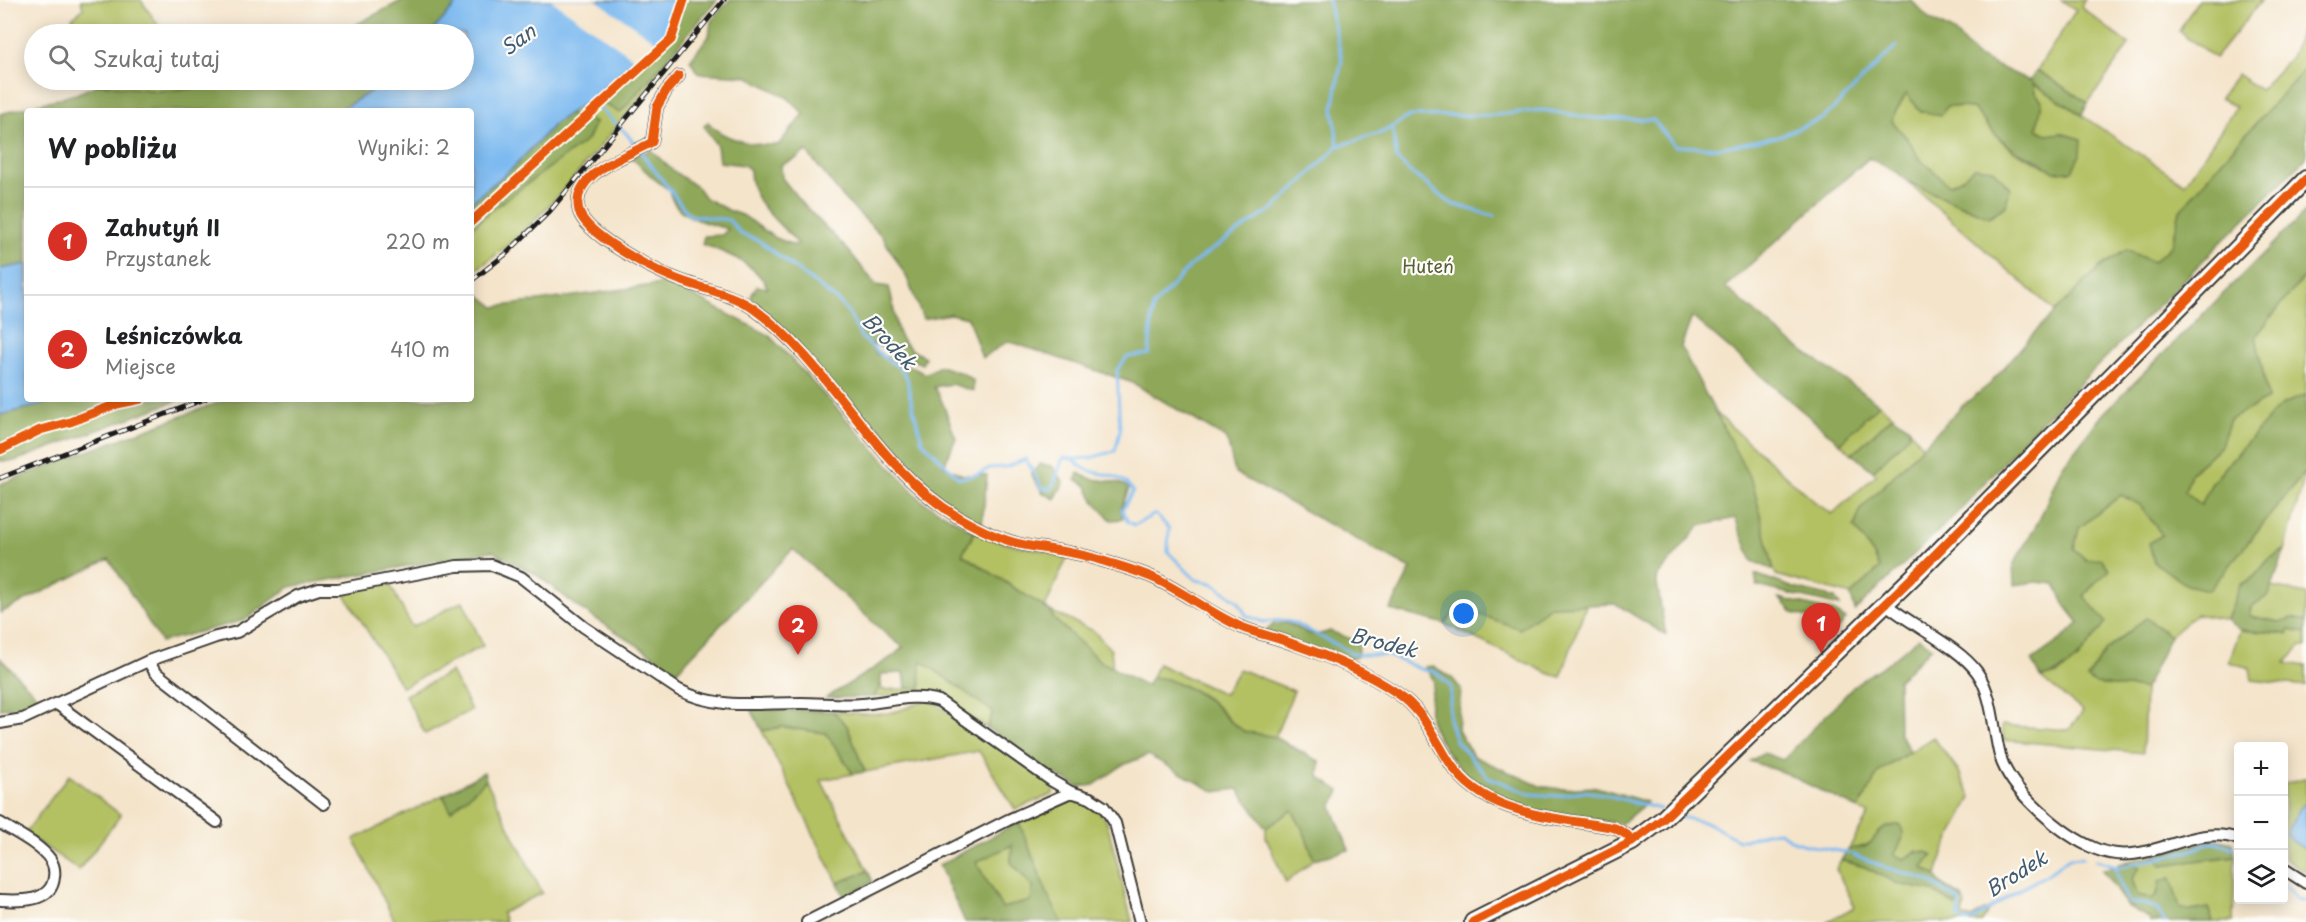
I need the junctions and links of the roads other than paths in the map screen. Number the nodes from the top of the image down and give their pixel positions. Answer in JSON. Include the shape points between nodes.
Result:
{"nodes":[{"id":1,"x":679,"y":76,"type":"dead end"},
{"id":2,"x":2306,"y":179,"type":"edge"},
{"id":3,"x":1886,"y":604,"type":"junction"},
{"id":4,"x":148,"y":661,"type":"junction"},
{"id":5,"x":57,"y":704,"type":"junction"},
{"id":6,"x":0,"y":723,"type":"edge"},
{"id":7,"x":1071,"y":792,"type":"junction"},
{"id":8,"x":324,"y":804,"type":"dead end"},
{"id":9,"x":217,"y":822,"type":"dead end"},
{"id":10,"x":0,"y":823,"type":"edge"},
{"id":11,"x":2234,"y":838,"type":"edge"},
{"id":12,"x":1632,"y":842,"type":"junction"},
{"id":13,"x":2288,"y":872,"type":"edge"},
{"id":14,"x":2306,"y":883,"type":"edge"},
{"id":15,"x":0,"y":900,"type":"edge"},
{"id":16,"x":807,"y":922,"type":"edge"},
{"id":17,"x":1140,"y":922,"type":"edge"},
{"id":18,"x":1473,"y":922,"type":"edge"}],
"edges":[{"from":1,"to":12,"type":"street","via":[[657,107],[652,142],[605,165],[581,193],[579,210],[600,237],[672,277],[740,300],[784,332],[894,464],[932,500],[961,519],[1020,544],[1090,556],[1154,578],[1244,628],[1319,654],[1376,681],[1414,706],[1452,766],[1466,783],[1486,797],[1524,812],[1615,828]]},
{"from":2,"to":3,"type":"main road"},
{"from":3,"to":11,"type":"street","via":[[1964,658],[1977,672],[1984,685],[2001,759],[2011,779],[2043,814],[2072,837],[2109,854],[2132,856],[2210,835]]},
{"from":3,"to":12,"type":"main road","via":[[1671,812]]},
{"from":4,"to":5,"type":"street"},
{"from":4,"to":7,"type":"street","via":[[237,632],[280,605],[319,589],[338,589],[457,566],[492,565],[521,577],[584,627],[696,699],[733,704],[860,704],[927,697],[939,700]]},
{"from":4,"to":8,"type":"street","via":[[155,672]]},
{"from":5,"to":6,"type":"street","via":[[23,719]]},
{"from":5,"to":9,"type":"street"},
{"from":7,"to":16,"type":"street"},
{"from":7,"to":17,"type":"street","via":[[1104,807],[1115,823]]},
{"from":10,"to":15,"type":"street","via":[[39,849],[55,870],[49,891],[33,899]]},
{"from":12,"to":18,"type":"main road"},
{"from":13,"to":14,"type":"street"}]}
